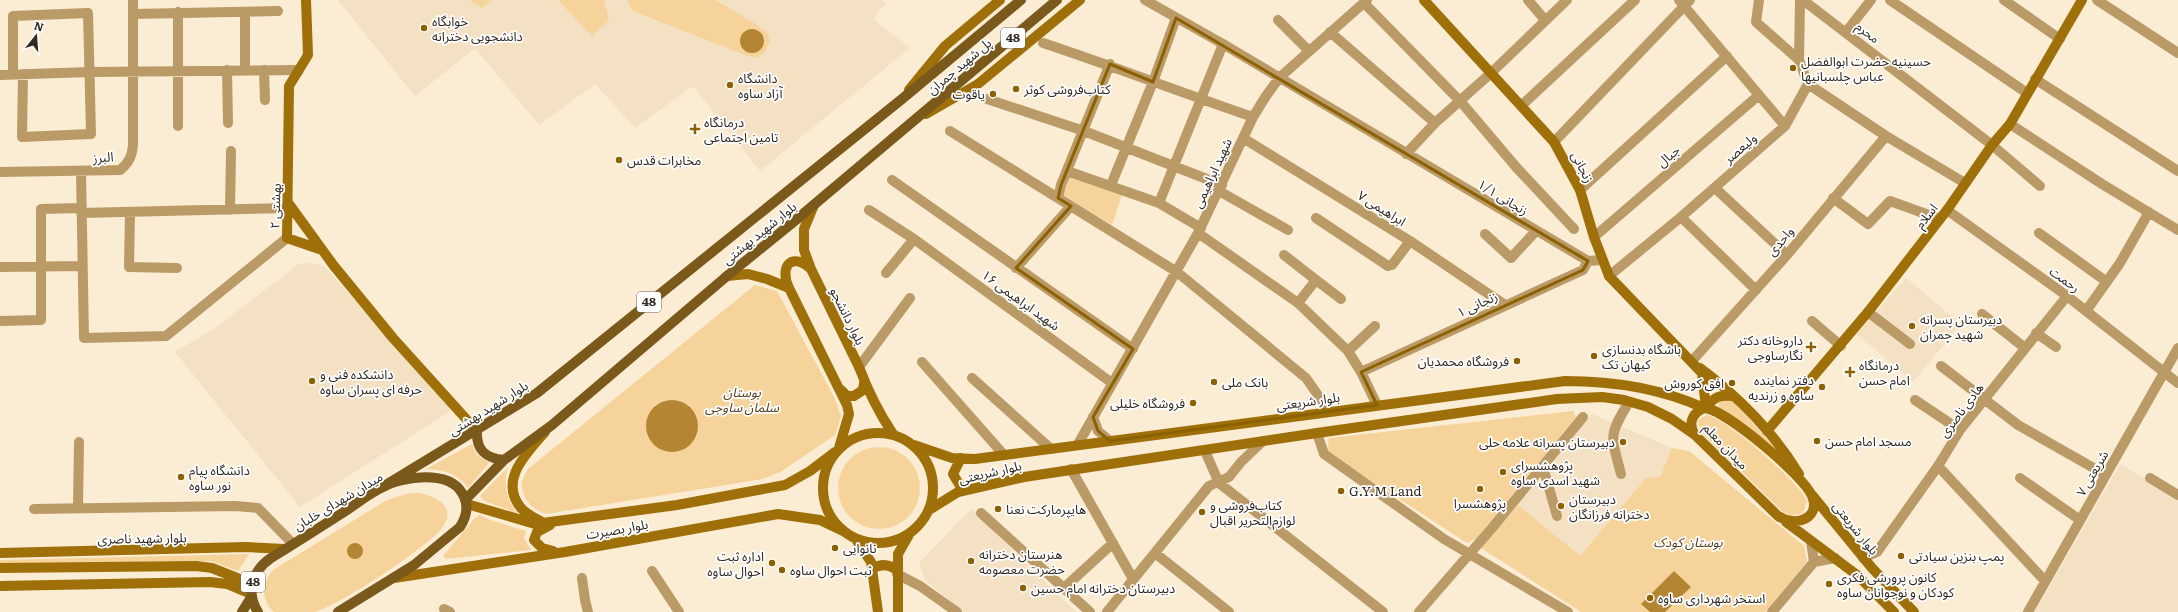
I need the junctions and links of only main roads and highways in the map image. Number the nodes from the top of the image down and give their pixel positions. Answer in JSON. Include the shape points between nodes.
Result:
{"nodes":[{"id":1,"x":306,"y":0,"type":"edge"},
{"id":2,"x":1000,"y":0,"type":"edge"},
{"id":3,"x":1021,"y":0,"type":"edge"},
{"id":4,"x":1057,"y":0,"type":"edge"},
{"id":5,"x":1080,"y":0,"type":"edge"},
{"id":6,"x":1424,"y":0,"type":"edge"},
{"id":7,"x":2082,"y":0,"type":"edge"},
{"id":8,"x":902,"y":99,"type":"junction"},
{"id":9,"x":914,"y":121,"type":"junction"},
{"id":10,"x":814,"y":205,"type":"junction"},
{"id":11,"x":289,"y":206,"type":"junction"},
{"id":12,"x":322,"y":250,"type":"junction"},
{"id":13,"x":811,"y":269,"type":"junction"},
{"id":14,"x":727,"y":276,"type":"junction"},
{"id":15,"x":789,"y":288,"type":"junction"},
{"id":16,"x":1692,"y":361,"type":"junction"},
{"id":17,"x":1704,"y":382,"type":"junction"},
{"id":18,"x":864,"y":383,"type":"junction"},
{"id":19,"x":841,"y":390,"type":"junction"},
{"id":20,"x":1734,"y":396,"type":"junction"},
{"id":21,"x":1676,"y":398,"type":"junction"},
{"id":22,"x":1705,"y":408,"type":"junction"},
{"id":23,"x":552,"y":425,"type":"junction"},
{"id":24,"x":477,"y":431,"type":"junction"},
{"id":25,"x":1767,"y":431,"type":"junction"},
{"id":26,"x":893,"y":434,"type":"junction"},
{"id":27,"x":1695,"y":435,"type":"junction"},
{"id":28,"x":914,"y":445,"type":"junction"},
{"id":29,"x":837,"y":450,"type":"junction"},
{"id":30,"x":961,"y":458,"type":"junction"},
{"id":31,"x":504,"y":460,"type":"junction"},
{"id":32,"x":384,"y":486,"type":"junction"},
{"id":33,"x":1809,"y":490,"type":"junction"},
{"id":34,"x":963,"y":491,"type":"junction"},
{"id":35,"x":466,"y":502,"type":"junction"},
{"id":36,"x":929,"y":510,"type":"junction"},
{"id":37,"x":559,"y":521,"type":"junction"},
{"id":38,"x":1785,"y":521,"type":"junction"},
{"id":39,"x":543,"y":523,"type":"junction"},
{"id":40,"x":843,"y":530,"type":"junction"},
{"id":41,"x":910,"y":533,"type":"junction"},
{"id":42,"x":855,"y":538,"type":"junction"},
{"id":43,"x":289,"y":546,"type":"junction"},
{"id":44,"x":565,"y":552,"type":"junction"},
{"id":45,"x":0,"y":553,"type":"edge"},
{"id":46,"x":0,"y":568,"type":"edge"},
{"id":47,"x":872,"y":569,"type":"junction"},
{"id":48,"x":897,"y":572,"type":"junction"},
{"id":49,"x":394,"y":578,"type":"junction"},
{"id":50,"x":0,"y":586,"type":"edge"},
{"id":51,"x":252,"y":591,"type":"junction"},
{"id":52,"x":242,"y":612,"type":"edge"},
{"id":53,"x":258,"y":612,"type":"edge"},
{"id":54,"x":338,"y":612,"type":"edge"},
{"id":55,"x":878,"y":612,"type":"edge"},
{"id":56,"x":898,"y":612,"type":"edge"},
{"id":57,"x":1894,"y":612,"type":"edge"},
{"id":58,"x":1914,"y":612,"type":"edge"}],
"edges":[{"from":1,"to":11,"type":"main road","name":"بهشتی ۲","via":[[308,54],[289,86]]},
{"from":2,"to":8,"type":"main road","name":"بلوار شهید بهشتی","via":[[945,46]]},
{"from":3,"to":8,"type":"main road","name":"پل شهید چمران","number":"48"},
{"from":4,"to":9,"type":"main road","name":"پل شهید چمران","number":"48"},
{"from":5,"to":9,"type":"main road","name":"بلوار شهید بهشتی","via":[[978,84]]},
{"from":6,"to":16,"type":"main road","name":"زنجانی","via":[[1554,142],[1580,190],[1609,276]]},
{"from":7,"to":25,"type":"main road","name":"اسلام","via":[[2010,124],[1868,312]]},
{"from":8,"to":24,"type":"main road","name":"بلوار شهید بهشتی","number":"48","via":[[537,393]]},
{"from":9,"to":10,"type":"main road","name":"بلوار شهید بهشتی","number":"48"},
{"from":10,"to":13,"type":"main road","name":"بلوار دانشجو","via":[[804,229],[804,250]]},
{"from":10,"to":14,"type":"main road","name":"بلوار شهید بهشتی","number":"48"},
{"from":11,"to":12,"type":"main road"},
{"from":11,"to":12,"type":"main road","name":"بهشتی ۲","via":[[287,238]]},
{"from":12,"to":24,"type":"main road","via":[[393,338]]},
{"from":13,"to":15,"type":"main road","via":[[803,262],[795,261],[789,264],[784,275]]},
{"from":13,"to":18,"type":"main road","name":"بلوار دانشجو"},
{"from":14,"to":15,"type":"main road","via":[[748,274]]},
{"from":14,"to":23,"type":"main road","name":"بلوار شهید بهشتی","number":"48"},
{"from":15,"to":19,"type":"main road"},
{"from":16,"to":17,"type":"main road","via":[[1702,373]]},
{"from":16,"to":20,"type":"main road"},
{"from":17,"to":21,"type":"main road","via":[[1695,396]]},
{"from":17,"to":22,"type":"main road"},
{"from":18,"to":19,"type":"main road","via":[[863,390],[854,396],[847,396]]},
{"from":18,"to":26,"type":"main road","name":"بلوار دانشجو"},
{"from":19,"to":29,"type":"main road","via":[[849,414]]},
{"from":20,"to":22,"type":"main road","via":[[1716,397]]},
{"from":20,"to":25,"type":"main road"},
{"from":21,"to":22,"type":"main road","name":"بلوار شریعتی"},
{"from":21,"to":30,"type":"main road","name":"بلوار شریعتی","via":[[1620,383],[1565,381],[975,459]]},
{"from":22,"to":27,"type":"main road","name":"میدان معلم","via":[[1695,413],[1692,418],[1691,424]]},
{"from":22,"to":33,"type":"main road","name":"میدان معلم","via":[[1717,411],[1752,436]]},
{"from":23,"to":31,"type":"main road","name":"بلوار شهید بهشتی","number":"48"},
{"from":23,"to":39,"type":"main road","via":[[523,458],[514,474],[512,485],[515,500],[522,510]]},
{"from":24,"to":31,"type":"main road","via":[[477,446],[491,457]]},
{"from":24,"to":32,"type":"main road","name":"بلوار شهید بهشتی","number":"48"},
{"from":25,"to":33,"type":"main road"},
{"from":26,"to":28,"type":"main road"},
{"from":26,"to":29,"type":"main road","via":[[881,432],[859,436]]},
{"from":27,"to":34,"type":"main road","name":"بلوار شریعتی","via":[[1648,407],[1602,397],[1557,399],[1071,469]]},
{"from":27,"to":38,"type":"main road","name":"میدان معلم"},
{"from":28,"to":30,"type":"main road","name":"بلوار شریعتی","via":[[952,458]]},
{"from":28,"to":36,"type":"main road","via":[[928,464],[933,479],[933,495]]},
{"from":29,"to":37,"type":"main road","name":"بلوار بصیرت","via":[[810,471],[785,485],[677,505]]},
{"from":29,"to":40,"type":"main road","via":[[826,469],[822,488],[828,512]]},
{"from":30,"to":34,"type":"main road","via":[[953,474]]},
{"from":31,"to":35,"type":"main road","name":"بلوار شهید بهشتی","number":"48"},
{"from":32,"to":35,"type":"main road","name":"میدان شهدای خلبان","number":"48","via":[[424,478],[440,478],[454,484]]},
{"from":32,"to":43,"type":"main road","name":"میدان شهدای خلبان","number":"48"},
{"from":33,"to":38,"type":"main road","via":[[1813,506],[1808,517],[1796,523]]},
{"from":33,"to":58,"type":"main road","name":"بلوار شریعتی","via":[[1863,558]]},
{"from":34,"to":36,"type":"main road","name":"بلوار شریعتی"},
{"from":35,"to":39,"type":"main road","name":"بلوار بصیرت","via":[[535,524]]},
{"from":35,"to":49,"type":"main road","via":[[464,520],[460,527]]},
{"from":36,"to":41,"type":"main road","via":[[921,523]]},
{"from":37,"to":39,"type":"main road","name":"بلوار بصیرت"},
{"from":37,"to":44,"type":"main road","via":[[537,532],[534,540],[538,546],[546,550]]},
{"from":38,"to":57,"type":"main road","via":[[1857,576]]},
{"from":40,"to":42,"type":"main road"},
{"from":40,"to":44,"type":"main road","name":"بلوار بصیرت","via":[[820,520],[778,514]]},
{"from":41,"to":42,"type":"main road","via":[[896,540],[879,543]]},
{"from":41,"to":48,"type":"main road","via":[[898,554]]},
{"from":42,"to":47,"type":"main road","via":[[866,553]]},
{"from":43,"to":45,"type":"main road","name":"بلوار شهید ناصری"},
{"from":43,"to":51,"type":"main road","name":"میدان شهدای خلبان","number":"48","via":[[259,568]]},
{"from":44,"to":49,"type":"main road","name":"بلوار بصیرت"},
{"from":46,"to":51,"type":"main road","via":[[196,566],[212,568]]},
{"from":47,"to":48,"type":"main road","via":[[878,565],[890,565]]},
{"from":47,"to":55,"type":"main road"},
{"from":48,"to":56,"type":"main road"},
{"from":49,"to":54,"type":"main road"},
{"from":50,"to":51,"type":"main road","via":[[210,582]]},
{"from":51,"to":52,"type":"main road","number":"48"},
{"from":51,"to":53,"type":"main road","number":"48"}]}
